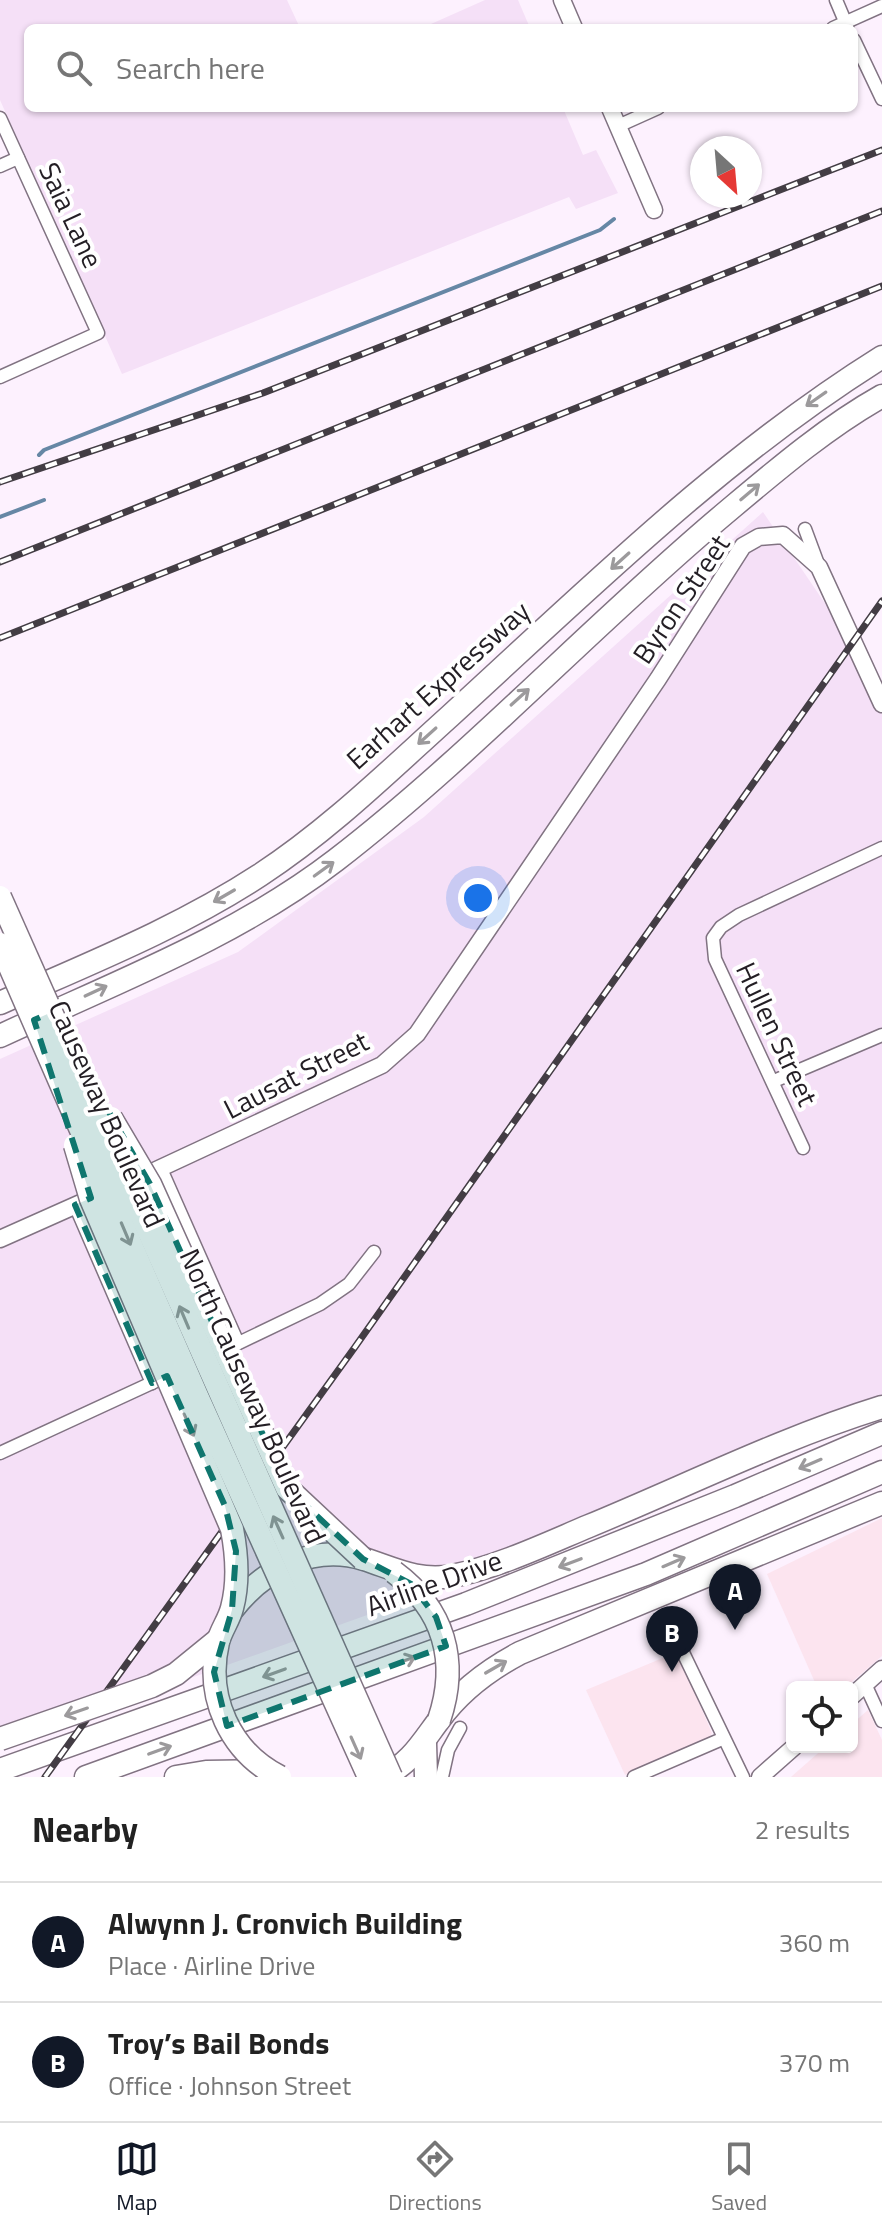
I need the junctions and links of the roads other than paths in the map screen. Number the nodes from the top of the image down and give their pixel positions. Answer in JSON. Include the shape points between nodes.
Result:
{"nodes":[{"id":1,"x":562,"y":0,"type":"edge"},
{"id":2,"x":836,"y":0,"type":"edge"},
{"id":3,"x":882,"y":6,"type":"edge"},
{"id":4,"x":572,"y":24,"type":"edge"},
{"id":5,"x":842,"y":24,"type":"edge"},
{"id":6,"x":846,"y":24,"type":"edge"},
{"id":7,"x":858,"y":48,"type":"edge"},
{"id":8,"x":882,"y":99,"type":"edge"},
{"id":9,"x":612,"y":112,"type":"edge"},
{"id":10,"x":649,"y":112,"type":"edge"},
{"id":11,"x":0,"y":118,"type":"edge"},
{"id":12,"x":618,"y":126,"type":"junction"},
{"id":13,"x":18,"y":158,"type":"junction"},
{"id":14,"x":0,"y":166,"type":"edge"},
{"id":15,"x":654,"y":210,"type":"dead end"},
{"id":16,"x":882,"y":357,"type":"edge"},
{"id":17,"x":0,"y":377,"type":"edge"},
{"id":18,"x":882,"y":396,"type":"edge"},
{"id":19,"x":805,"y":529,"type":"dead end"},
{"id":20,"x":819,"y":567,"type":"junction"},
{"id":21,"x":882,"y":704,"type":"edge"},
{"id":22,"x":635,"y":713,"type":"joint"},
{"id":23,"x":882,"y":848,"type":"edge"},
{"id":24,"x":0,"y":897,"type":"edge"},
{"id":25,"x":0,"y":944,"type":"edge"},
{"id":26,"x":0,"y":1003,"type":"edge"},
{"id":27,"x":40,"y":1034,"type":"junction"},
{"id":28,"x":882,"y":1035,"type":"edge"},
{"id":29,"x":0,"y":1036,"type":"edge"},
{"id":30,"x":64,"y":1038,"type":"junction"},
{"id":31,"x":774,"y":1081,"type":"junction"},
{"id":32,"x":803,"y":1148,"type":"dead end"},
{"id":33,"x":161,"y":1169,"type":"junction"},
{"id":34,"x":75,"y":1205,"type":"junction"},
{"id":35,"x":0,"y":1239,"type":"edge"},
{"id":36,"x":374,"y":1252,"type":"dead end"},
{"id":37,"x":238,"y":1343,"type":"junction"},
{"id":38,"x":152,"y":1383,"type":"junction"},
{"id":39,"x":197,"y":1396,"type":"joint"},
{"id":40,"x":882,"y":1407,"type":"edge"},
{"id":41,"x":882,"y":1433,"type":"edge"},
{"id":42,"x":0,"y":1453,"type":"edge"},
{"id":43,"x":882,"y":1472,"type":"edge"},
{"id":44,"x":882,"y":1503,"type":"edge"},
{"id":45,"x":363,"y":1559,"type":"junction"},
{"id":46,"x":394,"y":1572,"type":"junction"},
{"id":47,"x":232,"y":1610,"type":"junction"},
{"id":48,"x":676,"y":1638,"type":"dead end"},
{"id":49,"x":219,"y":1639,"type":"junction"},
{"id":50,"x":882,"y":1669,"type":"edge"},
{"id":51,"x":865,"y":1684,"type":"junction"},
{"id":52,"x":858,"y":1690,"type":"edge"},
{"id":53,"x":882,"y":1721,"type":"edge"},
{"id":54,"x":450,"y":1724,"type":"junction"},
{"id":55,"x":0,"y":1739,"type":"edge"},
{"id":56,"x":722,"y":1739,"type":"junction"},
{"id":57,"x":425,"y":1743,"type":"junction"},
{"id":58,"x":787,"y":1753,"type":"edge"},
{"id":59,"x":0,"y":1770,"type":"edge"},
{"id":60,"x":274,"y":1774,"type":"edge"},
{"id":61,"x":86,"y":1777,"type":"edge"},
{"id":62,"x":176,"y":1777,"type":"edge"},
{"id":63,"x":369,"y":1777,"type":"edge"},
{"id":64,"x":382,"y":1777,"type":"edge"},
{"id":65,"x":391,"y":1777,"type":"edge"},
{"id":66,"x":426,"y":1777,"type":"edge"},
{"id":67,"x":442,"y":1777,"type":"edge"},
{"id":68,"x":634,"y":1777,"type":"edge"},
{"id":69,"x":743,"y":1777,"type":"edge"},
{"id":70,"x":760,"y":1777,"type":"edge"}],
"edges":[{"from":1,"to":4,"type":"street"},
{"from":2,"to":5,"type":"street"},
{"from":3,"to":6,"type":"street"},
{"from":7,"to":8,"type":"street"},
{"from":9,"to":12,"type":"street"},
{"from":10,"to":12,"type":"street"},
{"from":11,"to":13,"type":"street","name":"Saia Lane"},
{"from":12,"to":15,"type":"street"},
{"from":13,"to":14,"type":"street"},
{"from":13,"to":17,"type":"street","name":"Saia Lane","via":[[98,332]]},
{"from":16,"to":26,"type":"highway","name":"Earhart Expressway","one_way":true,"via":[[760,440],[333,821],[261,875],[137,943]]},
{"from":29,"to":18,"type":"highway","one_way":true,"via":[[237,925],[287,896],[394,812],[775,470]]},
{"from":19,"to":20,"type":"street"},
{"from":20,"to":21,"type":"street"},
{"from":20,"to":22,"type":"street","name":"Byron Street","via":[[783,535],[759,537],[743,546]]},
{"from":22,"to":33,"type":"street","name":"Lausat Street","via":[[417,1034],[382,1065]]},
{"from":23,"to":31,"type":"street","name":"Hullen Street","via":[[739,915],[713,938],[715,959]]},
{"from":24,"to":30,"type":"highway","name":"Causeway Boulevard","bridge":true},
{"from":25,"to":27,"type":"highway","name":"Causeway Boulevard","bridge":true},
{"from":27,"to":39,"type":"highway","name":"Causeway Boulevard","one_way":true,"bridge":true},
{"from":27,"to":47,"type":"highway","one_way":true,"bridge":true,"via":[[91,1199],[225,1506],[236,1551]]},
{"from":28,"to":31,"type":"street"},
{"from":30,"to":45,"type":"highway","bridge":true,"via":[[150,1184],[287,1488]]},
{"from":65,"to":30,"type":"highway","name":"North Causeway Boulevard","one_way":true,"bridge":true},
{"from":31,"to":32,"type":"street","name":"Hullen Street"},
{"from":33,"to":34,"type":"street","name":"Lausat Street"},
{"from":33,"to":37,"type":"street"},
{"from":34,"to":35,"type":"street","name":"Lausat Street"},
{"from":34,"to":38,"type":"street"},
{"from":36,"to":37,"type":"street","via":[[349,1284],[287,1323]]},
{"from":37,"to":38,"type":"street"},
{"from":38,"to":42,"type":"street"},
{"from":39,"to":63,"type":"highway","name":"North Causeway Boulevard","one_way":true,"bridge":true},
{"from":40,"to":46,"type":"highway","via":[[549,1543],[453,1576],[418,1578]]},
{"from":41,"to":59,"type":"highway","name":"Airline Drive","one_way":true,"via":[[479,1599]]},
{"from":61,"to":43,"type":"highway","one_way":true,"via":[[646,1574]]},
{"from":54,"to":44,"type":"highway","one_way":true,"via":[[486,1671],[520,1653]]},
{"from":45,"to":46,"type":"highway"},
{"from":45,"to":47,"type":"highway","bridge":true,"via":[[313,1556],[289,1563],[247,1590]]},
{"from":46,"to":54,"type":"highway","bridge":true,"via":[[425,1600],[444,1637]]},
{"from":47,"to":49,"type":"highway","bridge":true},
{"from":48,"to":56,"type":"street"},
{"from":49,"to":55,"type":"highway","one_way":true,"bridge":true,"via":[[152,1686]]},
{"from":49,"to":60,"type":"highway","bridge":true,"via":[[214,1672],[222,1713],[243,1749]]},
{"from":50,"to":51,"type":"street"},
{"from":51,"to":52,"type":"street"},
{"from":51,"to":53,"type":"street"},
{"from":54,"to":57,"type":"highway"},
{"from":54,"to":67,"type":"street"},
{"from":56,"to":68,"type":"street"},
{"from":56,"to":69,"type":"street"},
{"from":57,"to":64,"type":"highway"},
{"from":57,"to":66,"type":"highway"},
{"from":58,"to":70,"type":"street"},
{"from":60,"to":62,"type":"highway","via":[[206,1772]]}]}
